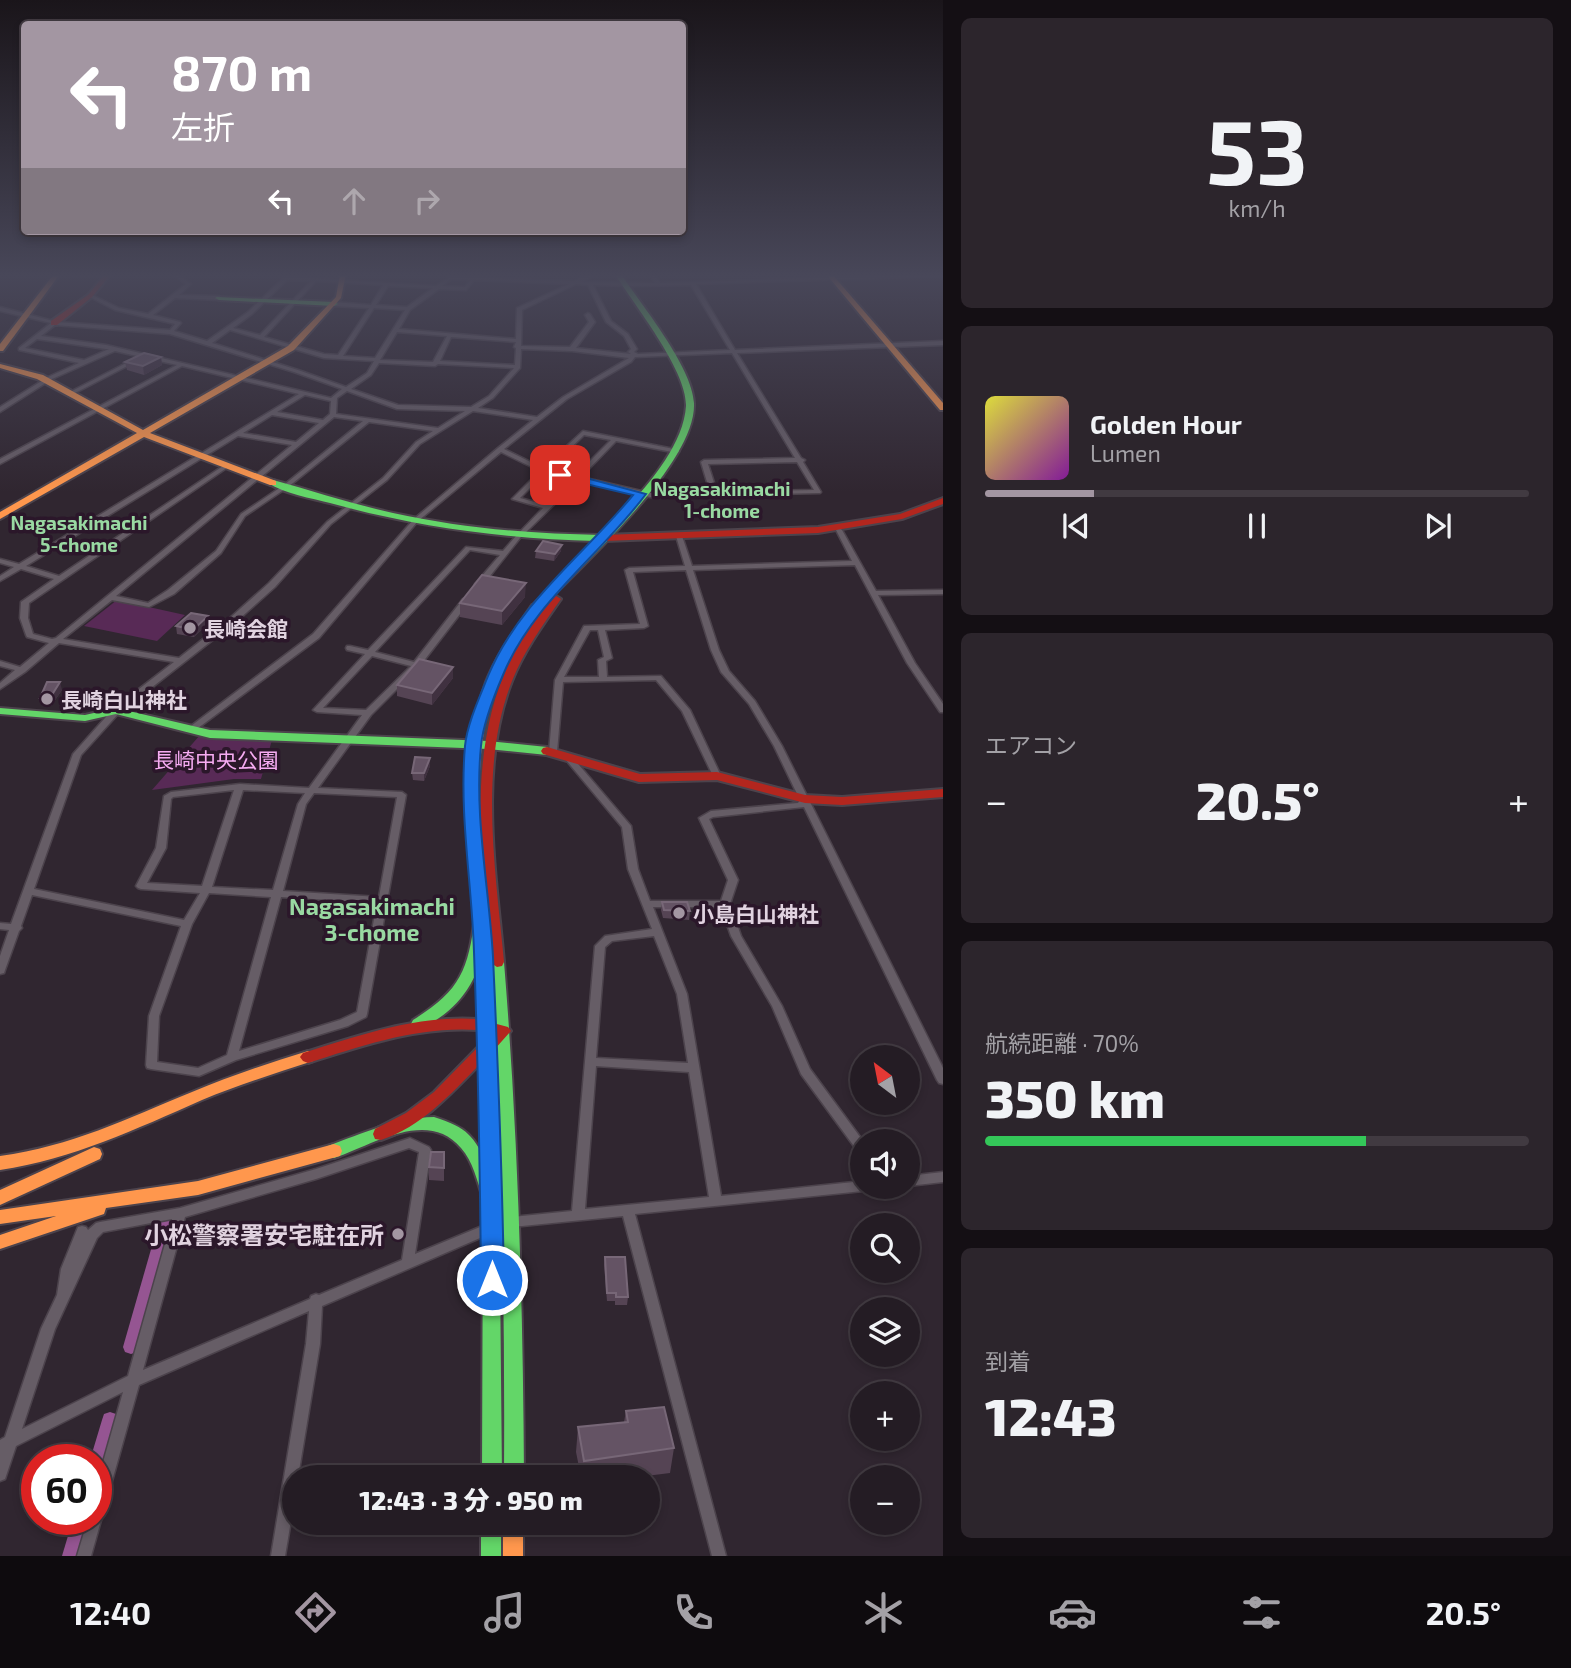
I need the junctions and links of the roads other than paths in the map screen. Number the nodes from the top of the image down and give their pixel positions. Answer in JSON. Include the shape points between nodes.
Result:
{"nodes":[{"id":1,"x":25,"y":347,"type":"edge"},
{"id":2,"x":99,"y":347,"type":"edge"},
{"id":3,"x":219,"y":347,"type":"edge"},
{"id":4,"x":292,"y":347,"type":"joint"},
{"id":5,"x":347,"y":347,"type":"edge"},
{"id":6,"x":385,"y":347,"type":"edge"},
{"id":7,"x":444,"y":347,"type":"edge"},
{"id":8,"x":517,"y":347,"type":"edge"},
{"id":9,"x":546,"y":347,"type":"edge"},
{"id":10,"x":633,"y":347,"type":"edge"},
{"id":11,"x":666,"y":347,"type":"edge"},
{"id":12,"x":733,"y":347,"type":"edge"},
{"id":13,"x":840,"y":347,"type":"edge"},
{"id":14,"x":891,"y":347,"type":"edge"},
{"id":15,"x":114,"y":349,"type":"junction"},
{"id":16,"x":572,"y":349,"type":"joint"},
{"id":17,"x":735,"y":350,"type":"junction"},
{"id":18,"x":670,"y":353,"type":"junction"},
{"id":19,"x":635,"y":354,"type":"junction"},
{"id":20,"x":145,"y":356,"type":"junction"},
{"id":21,"x":340,"y":357,"type":"junction"},
{"id":22,"x":84,"y":362,"type":"junction"},
{"id":23,"x":268,"y":362,"type":"junction"},
{"id":24,"x":437,"y":362,"type":"junction"},
{"id":25,"x":181,"y":365,"type":"junction"},
{"id":26,"x":0,"y":366,"type":"edge"},
{"id":27,"x":518,"y":367,"type":"junction"},
{"id":28,"x":50,"y":378,"type":"junction"},
{"id":29,"x":240,"y":378,"type":"junction"},
{"id":30,"x":346,"y":389,"type":"junction"},
{"id":31,"x":73,"y":392,"type":"junction"},
{"id":32,"x":304,"y":393,"type":"junction"},
{"id":33,"x":334,"y":400,"type":"junction"},
{"id":34,"x":943,"y":408,"type":"edge"},
{"id":35,"x":474,"y":409,"type":"junction"},
{"id":36,"x":0,"y":410,"type":"edge"},
{"id":37,"x":99,"y":410,"type":"junction"},
{"id":38,"x":271,"y":413,"type":"junction"},
{"id":39,"x":333,"y":415,"type":"junction"},
{"id":40,"x":540,"y":419,"type":"junction"},
{"id":41,"x":367,"y":421,"type":"junction"},
{"id":42,"x":322,"y":422,"type":"junction"},
{"id":43,"x":440,"y":430,"type":"junction"},
{"id":44,"x":143,"y":433,"type":"junction"},
{"id":45,"x":238,"y":434,"type":"junction"},
{"id":46,"x":615,"y":439,"type":"junction"},
{"id":47,"x":295,"y":444,"type":"junction"},
{"id":48,"x":500,"y":449,"type":"junction"},
{"id":49,"x":677,"y":451,"type":"junction"},
{"id":50,"x":197,"y":457,"type":"junction"},
{"id":51,"x":802,"y":460,"type":"junction"},
{"id":52,"x":0,"y":462,"type":"edge"},
{"id":53,"x":225,"y":467,"type":"junction"},
{"id":54,"x":544,"y":471,"type":"junction"},
{"id":55,"x":256,"y":476,"type":"junction"},
{"id":56,"x":576,"y":478,"type":"junction"},
{"id":57,"x":286,"y":486,"type":"junction"},
{"id":58,"x":714,"y":493,"type":"junction"},
{"id":59,"x":645,"y":494,"type":"junction"},
{"id":60,"x":943,"y":502,"type":"edge"},
{"id":61,"x":354,"y":505,"type":"junction"},
{"id":62,"x":548,"y":507,"type":"junction"},
{"id":63,"x":0,"y":516,"type":"edge"},
{"id":64,"x":416,"y":520,"type":"junction"},
{"id":65,"x":839,"y":530,"type":"junction"},
{"id":66,"x":679,"y":536,"type":"junction"},
{"id":67,"x":518,"y":537,"type":"junction"},
{"id":68,"x":610,"y":537,"type":"junction"},
{"id":69,"x":503,"y":553,"type":"junction"},
{"id":70,"x":0,"y":561,"type":"edge"},
{"id":71,"x":857,"y":563,"type":"junction"},
{"id":72,"x":19,"y":566,"type":"junction"},
{"id":73,"x":690,"y":567,"type":"junction"},
{"id":74,"x":0,"y":579,"type":"edge"},
{"id":75,"x":59,"y":579,"type":"junction"},
{"id":76,"x":943,"y":592,"type":"edge"},
{"id":77,"x":873,"y":593,"type":"junction"},
{"id":78,"x":110,"y":597,"type":"junction"},
{"id":79,"x":601,"y":627,"type":"junction"},
{"id":80,"x":54,"y":641,"type":"junction"},
{"id":81,"x":350,"y":648,"type":"dead end"},
{"id":82,"x":371,"y":653,"type":"junction"},
{"id":83,"x":180,"y":661,"type":"junction"},
{"id":84,"x":0,"y":663,"type":"edge"},
{"id":85,"x":416,"y":665,"type":"junction"},
{"id":86,"x":22,"y":670,"type":"junction"},
{"id":87,"x":559,"y":680,"type":"junction"},
{"id":88,"x":603,"y":680,"type":"junction"},
{"id":89,"x":0,"y":687,"type":"edge"},
{"id":90,"x":943,"y":710,"type":"edge"},
{"id":91,"x":0,"y":711,"type":"edge"},
{"id":92,"x":116,"y":711,"type":"junction"},
{"id":93,"x":368,"y":713,"type":"junction"},
{"id":94,"x":191,"y":729,"type":"junction"},
{"id":95,"x":350,"y":738,"type":"junction"},
{"id":96,"x":473,"y":744,"type":"junction"},
{"id":97,"x":488,"y":745,"type":"junction"},
{"id":98,"x":553,"y":752,"type":"junction"},
{"id":99,"x":570,"y":760,"type":"junction"},
{"id":100,"x":717,"y":776,"type":"junction"},
{"id":101,"x":240,"y":787,"type":"junction"},
{"id":102,"x":312,"y":790,"type":"junction"},
{"id":103,"x":943,"y":793,"type":"edge"},
{"id":104,"x":805,"y":799,"type":"junction"},
{"id":105,"x":206,"y":890,"type":"junction"},
{"id":106,"x":30,"y":891,"type":"junction"},
{"id":107,"x":274,"y":894,"type":"junction"},
{"id":108,"x":382,"y":900,"type":"junction"},
{"id":109,"x":646,"y":904,"type":"junction"},
{"id":110,"x":725,"y":904,"type":"junction"},
{"id":111,"x":482,"y":917,"type":"junction"},
{"id":112,"x":187,"y":924,"type":"junction"},
{"id":113,"x":0,"y":926,"type":"edge"},
{"id":114,"x":17,"y":928,"type":"junction"},
{"id":115,"x":656,"y":932,"type":"junction"},
{"id":116,"x":0,"y":970,"type":"edge"},
{"id":117,"x":485,"y":1023,"type":"junction"},
{"id":118,"x":503,"y":1031,"type":"junction"},
{"id":119,"x":388,"y":1035,"type":"junction"},
{"id":120,"x":487,"y":1043,"type":"junction"},
{"id":121,"x":232,"y":1057,"type":"junction"},
{"id":122,"x":591,"y":1062,"type":"junction"},
{"id":123,"x":694,"y":1068,"type":"junction"},
{"id":124,"x":943,"y":1080,"type":"edge"},
{"id":125,"x":154,"y":1116,"type":"junction"},
{"id":126,"x":850,"y":1132,"type":"edge"},
{"id":127,"x":381,"y":1134,"type":"junction"},
{"id":128,"x":0,"y":1163,"type":"edge"},
{"id":129,"x":943,"y":1177,"type":"edge"},
{"id":130,"x":920,"y":1180,"type":"edge"},
{"id":131,"x":850,"y":1187,"type":"edge"},
{"id":132,"x":177,"y":1192,"type":"junction"},
{"id":133,"x":0,"y":1198,"type":"edge"},
{"id":134,"x":492,"y":1200,"type":"junction"},
{"id":135,"x":716,"y":1202,"type":"junction"},
{"id":136,"x":628,"y":1212,"type":"junction"},
{"id":137,"x":180,"y":1213,"type":"junction"},
{"id":138,"x":578,"y":1215,"type":"junction"},
{"id":139,"x":0,"y":1217,"type":"edge"},
{"id":140,"x":512,"y":1222,"type":"junction"},
{"id":141,"x":492,"y":1227,"type":"junction"},
{"id":142,"x":82,"y":1231,"type":"dead end"},
{"id":143,"x":0,"y":1242,"type":"edge"},
{"id":144,"x":408,"y":1260,"type":"junction"},
{"id":145,"x":61,"y":1299,"type":"junction"},
{"id":146,"x":316,"y":1300,"type":"junction"},
{"id":147,"x":132,"y":1381,"type":"junction"},
{"id":148,"x":5,"y":1445,"type":"edge"},
{"id":149,"x":112,"y":1454,"type":"edge"},
{"id":150,"x":492,"y":1465,"type":"edge"},
{"id":151,"x":513,"y":1465,"type":"edge"},
{"id":152,"x":0,"y":1474,"type":"edge"},
{"id":153,"x":90,"y":1535,"type":"edge"},
{"id":154,"x":491,"y":1535,"type":"edge"},
{"id":155,"x":513,"y":1535,"type":"edge"},
{"id":156,"x":84,"y":1556,"type":"edge"},
{"id":157,"x":278,"y":1556,"type":"edge"},
{"id":158,"x":491,"y":1556,"type":"edge"},
{"id":159,"x":513,"y":1556,"type":"edge"},
{"id":160,"x":719,"y":1556,"type":"edge"}],
"edges":[{"from":1,"to":22,"type":"street","via":[[22,349]]},
{"from":2,"to":15,"type":"street"},
{"from":3,"to":23,"type":"street"},
{"from":4,"to":21,"type":"street"},
{"from":4,"to":23,"type":"main road"},
{"from":5,"to":21,"type":"street"},
{"from":6,"to":21,"type":"street","via":[[377,360]]},
{"from":7,"to":24,"type":"street"},
{"from":8,"to":27,"type":"street"},
{"from":9,"to":16,"type":"street"},
{"from":10,"to":19,"type":"street"},
{"from":11,"to":18,"type":"main road"},
{"from":12,"to":17,"type":"street"},
{"from":13,"to":17,"type":"street"},
{"from":14,"to":34,"type":"main road"},
{"from":15,"to":20,"type":"street"},
{"from":15,"to":22,"type":"street"},
{"from":16,"to":19,"type":"street"},
{"from":17,"to":18,"type":"street"},
{"from":17,"to":51,"type":"street"},
{"from":18,"to":19,"type":"street"},
{"from":18,"to":49,"type":"main road","via":[[690,404],[688,431]]},
{"from":18,"to":59,"type":"main road","via":[[690,378],[699,418],[685,453]]},
{"from":19,"to":40,"type":"street"},
{"from":20,"to":25,"type":"street"},
{"from":20,"to":31,"type":"street"},
{"from":22,"to":28,"type":"street"},
{"from":23,"to":29,"type":"main road"},
{"from":23,"to":30,"type":"street"},
{"from":24,"to":27,"type":"street"},
{"from":24,"to":30,"type":"street","via":[[377,362],[369,374]]},
{"from":25,"to":29,"type":"street"},
{"from":25,"to":37,"type":"street"},
{"from":26,"to":28,"type":"main road"},
{"from":27,"to":35,"type":"street"},
{"from":28,"to":31,"type":"main road"},
{"from":28,"to":36,"type":"street"},
{"from":29,"to":32,"type":"street"},
{"from":29,"to":44,"type":"main road"},
{"from":30,"to":33,"type":"street"},
{"from":30,"to":35,"type":"street","via":[[397,407]]},
{"from":31,"to":37,"type":"main road"},
{"from":32,"to":33,"type":"street"},
{"from":32,"to":38,"type":"street"},
{"from":33,"to":39,"type":"street"},
{"from":35,"to":40,"type":"street"},
{"from":35,"to":43,"type":"street"},
{"from":37,"to":44,"type":"main road"},
{"from":37,"to":52,"type":"street"},
{"from":38,"to":42,"type":"street"},
{"from":38,"to":45,"type":"street"},
{"from":39,"to":41,"type":"street"},
{"from":39,"to":42,"type":"street"},
{"from":40,"to":48,"type":"street"},
{"from":41,"to":43,"type":"street"},
{"from":41,"to":57,"type":"street"},
{"from":42,"to":47,"type":"street"},
{"from":43,"to":61,"type":"street","via":[[418,443]]},
{"from":44,"to":50,"type":"main road"},
{"from":44,"to":63,"type":"main road"},
{"from":45,"to":47,"type":"street"},
{"from":45,"to":50,"type":"street"},
{"from":46,"to":49,"type":"street"},
{"from":46,"to":54,"type":"street","via":[[583,433]]},
{"from":46,"to":56,"type":"street"},
{"from":47,"to":55,"type":"street"},
{"from":48,"to":54,"type":"street"},
{"from":48,"to":64,"type":"street"},
{"from":49,"to":59,"type":"main road"},
{"from":50,"to":53,"type":"main road"},
{"from":50,"to":72,"type":"street"},
{"from":51,"to":58,"type":"street","via":[[704,462]]},
{"from":51,"to":58,"type":"street","via":[[818,492]]},
{"from":53,"to":55,"type":"main road"},
{"from":53,"to":75,"type":"street"},
{"from":54,"to":56,"type":"street"},
{"from":54,"to":62,"type":"street","via":[[515,499]]},
{"from":55,"to":57,"type":"main road"},
{"from":55,"to":78,"type":"street"},
{"from":56,"to":59,"type":"street"},
{"from":56,"to":62,"type":"street"},
{"from":57,"to":61,"type":"main road"},
{"from":57,"to":78,"type":"street","via":[[243,515],[219,552],[149,606]]},
{"from":58,"to":59,"type":"street"},
{"from":59,"to":68,"type":"main road"},
{"from":60,"to":65,"type":"main road","via":[[891,521]]},
{"from":61,"to":64,"type":"main road"},
{"from":61,"to":83,"type":"street","via":[[330,523],[272,585]]},
{"from":62,"to":67,"type":"street"},
{"from":64,"to":67,"type":"main road","via":[[484,535]]},
{"from":64,"to":94,"type":"street","via":[[316,636]]},
{"from":65,"to":66,"type":"main road"},
{"from":65,"to":71,"type":"street"},
{"from":66,"to":68,"type":"main road"},
{"from":66,"to":73,"type":"street"},
{"from":67,"to":68,"type":"main road"},
{"from":67,"to":69,"type":"street"},
{"from":68,"to":96,"type":"main road","via":[[536,607],[515,637],[495,675]]},
{"from":68,"to":97,"type":"main road","via":[[547,607],[527,637],[494,716]]},
{"from":69,"to":82,"type":"street","via":[[468,548]]},
{"from":69,"to":85,"type":"street"},
{"from":70,"to":72,"type":"street"},
{"from":71,"to":73,"type":"street"},
{"from":71,"to":77,"type":"street"},
{"from":72,"to":74,"type":"street"},
{"from":72,"to":75,"type":"street"},
{"from":73,"to":79,"type":"street","via":[[629,570],[644,626]]},
{"from":73,"to":104,"type":"street","via":[[725,672],[751,703]]},
{"from":75,"to":80,"type":"street","via":[[25,602],[30,635]]},
{"from":76,"to":77,"type":"street"},
{"from":77,"to":90,"type":"street"},
{"from":78,"to":80,"type":"street"},
{"from":79,"to":87,"type":"street","via":[[587,628]]},
{"from":79,"to":88,"type":"street","via":[[608,657],[602,660]]},
{"from":80,"to":83,"type":"street"},
{"from":80,"to":86,"type":"street"},
{"from":81,"to":82,"type":"street"},
{"from":82,"to":85,"type":"street"},
{"from":82,"to":93,"type":"street","via":[[317,710]]},
{"from":83,"to":92,"type":"street"},
{"from":84,"to":86,"type":"street"},
{"from":85,"to":93,"type":"street"},
{"from":86,"to":89,"type":"street"},
{"from":87,"to":88,"type":"street"},
{"from":87,"to":98,"type":"street"},
{"from":88,"to":100,"type":"street","via":[[658,678],[686,710]]},
{"from":91,"to":92,"type":"main road","via":[[85,718]]},
{"from":92,"to":94,"type":"main road"},
{"from":92,"to":106,"type":"street","via":[[76,754]]},
{"from":93,"to":95,"type":"street"},
{"from":94,"to":95,"type":"main road","via":[[235,736]]},
{"from":95,"to":96,"type":"main road"},
{"from":95,"to":102,"type":"street"},
{"from":96,"to":97,"type":"main road"},
{"from":96,"to":111,"type":"main road","via":[[472,818]]},
{"from":97,"to":98,"type":"main road"},
{"from":97,"to":118,"type":"main road","via":[[485,812]]},
{"from":98,"to":99,"type":"main road"},
{"from":99,"to":100,"type":"main road","via":[[639,778]]},
{"from":99,"to":109,"type":"street","via":[[626,826]]},
{"from":100,"to":104,"type":"main road"},
{"from":101,"to":102,"type":"street"},
{"from":101,"to":105,"type":"street"},
{"from":101,"to":105,"type":"street","via":[[167,798],[162,848],[141,886]]},
{"from":102,"to":107,"type":"street","via":[[302,803]]},
{"from":102,"to":108,"type":"street","via":[[402,795]]},
{"from":103,"to":104,"type":"main road","via":[[842,801]]},
{"from":104,"to":110,"type":"street","via":[[802,805],[704,818],[733,880]]},
{"from":104,"to":124,"type":"street"},
{"from":105,"to":107,"type":"street"},
{"from":105,"to":112,"type":"street"},
{"from":106,"to":112,"type":"street"},
{"from":106,"to":114,"type":"street"},
{"from":107,"to":108,"type":"street"},
{"from":107,"to":121,"type":"street"},
{"from":108,"to":121,"type":"street","via":[[362,1014]]},
{"from":109,"to":110,"type":"street"},
{"from":109,"to":115,"type":"street"},
{"from":110,"to":126,"type":"street","via":[[736,936],[777,1006],[805,1071]]},
{"from":111,"to":117,"type":"main road"},
{"from":111,"to":119,"type":"main road","via":[[475,968],[464,990],[435,1015]]},
{"from":112,"to":121,"type":"street","via":[[154,1016],[151,1066],[198,1072]]},
{"from":113,"to":114,"type":"street"},
{"from":114,"to":116,"type":"street"},
{"from":115,"to":122,"type":"street","via":[[608,938],[600,946]]},
{"from":115,"to":123,"type":"street","via":[[682,994]]},
{"from":117,"to":118,"type":"main road"},
{"from":117,"to":119,"type":"main road","via":[[454,1023]]},
{"from":117,"to":120,"type":"main road"},
{"from":118,"to":120,"type":"main road"},
{"from":118,"to":140,"type":"main road"},
{"from":119,"to":125,"type":"main road","via":[[294,1060]]},
{"from":120,"to":127,"type":"main road","via":[[435,1101]]},
{"from":120,"to":134,"type":"main road"},
{"from":122,"to":123,"type":"street"},
{"from":122,"to":138,"type":"street"},
{"from":123,"to":135,"type":"street"},
{"from":125,"to":128,"type":"main road","via":[[76,1151]]},
{"from":125,"to":133,"type":"main road","via":[[75,1164]]},
{"from":127,"to":132,"type":"main road","via":[[266,1172]]},
{"from":127,"to":134,"type":"main road","via":[[416,1123],[453,1129],[480,1156]]},
{"from":129,"to":130,"type":"street"},
{"from":131,"to":135,"type":"street"},
{"from":132,"to":139,"type":"main road","via":[[86,1201]]},
{"from":132,"to":143,"type":"main road","via":[[78,1214]]},
{"from":134,"to":141,"type":"main road"},
{"from":135,"to":136,"type":"street"},
{"from":136,"to":138,"type":"street"},
{"from":136,"to":160,"type":"street"},
{"from":137,"to":144,"type":"street","via":[[410,1143],[425,1150]]},
{"from":137,"to":145,"type":"street","via":[[100,1227],[92,1234]]},
{"from":137,"to":147,"type":"street"},
{"from":138,"to":140,"type":"street"},
{"from":140,"to":141,"type":"street"},
{"from":140,"to":151,"type":"main road"},
{"from":141,"to":144,"type":"street"},
{"from":141,"to":150,"type":"main road"},
{"from":142,"to":145,"type":"street"},
{"from":144,"to":146,"type":"street"},
{"from":145,"to":148,"type":"street"},
{"from":146,"to":147,"type":"street"},
{"from":146,"to":157,"type":"street"},
{"from":147,"to":148,"type":"street"},
{"from":147,"to":149,"type":"street"},
{"from":148,"to":152,"type":"street"},
{"from":153,"to":156,"type":"street"},
{"from":154,"to":158,"type":"main road"},
{"from":155,"to":159,"type":"main road"}]}
